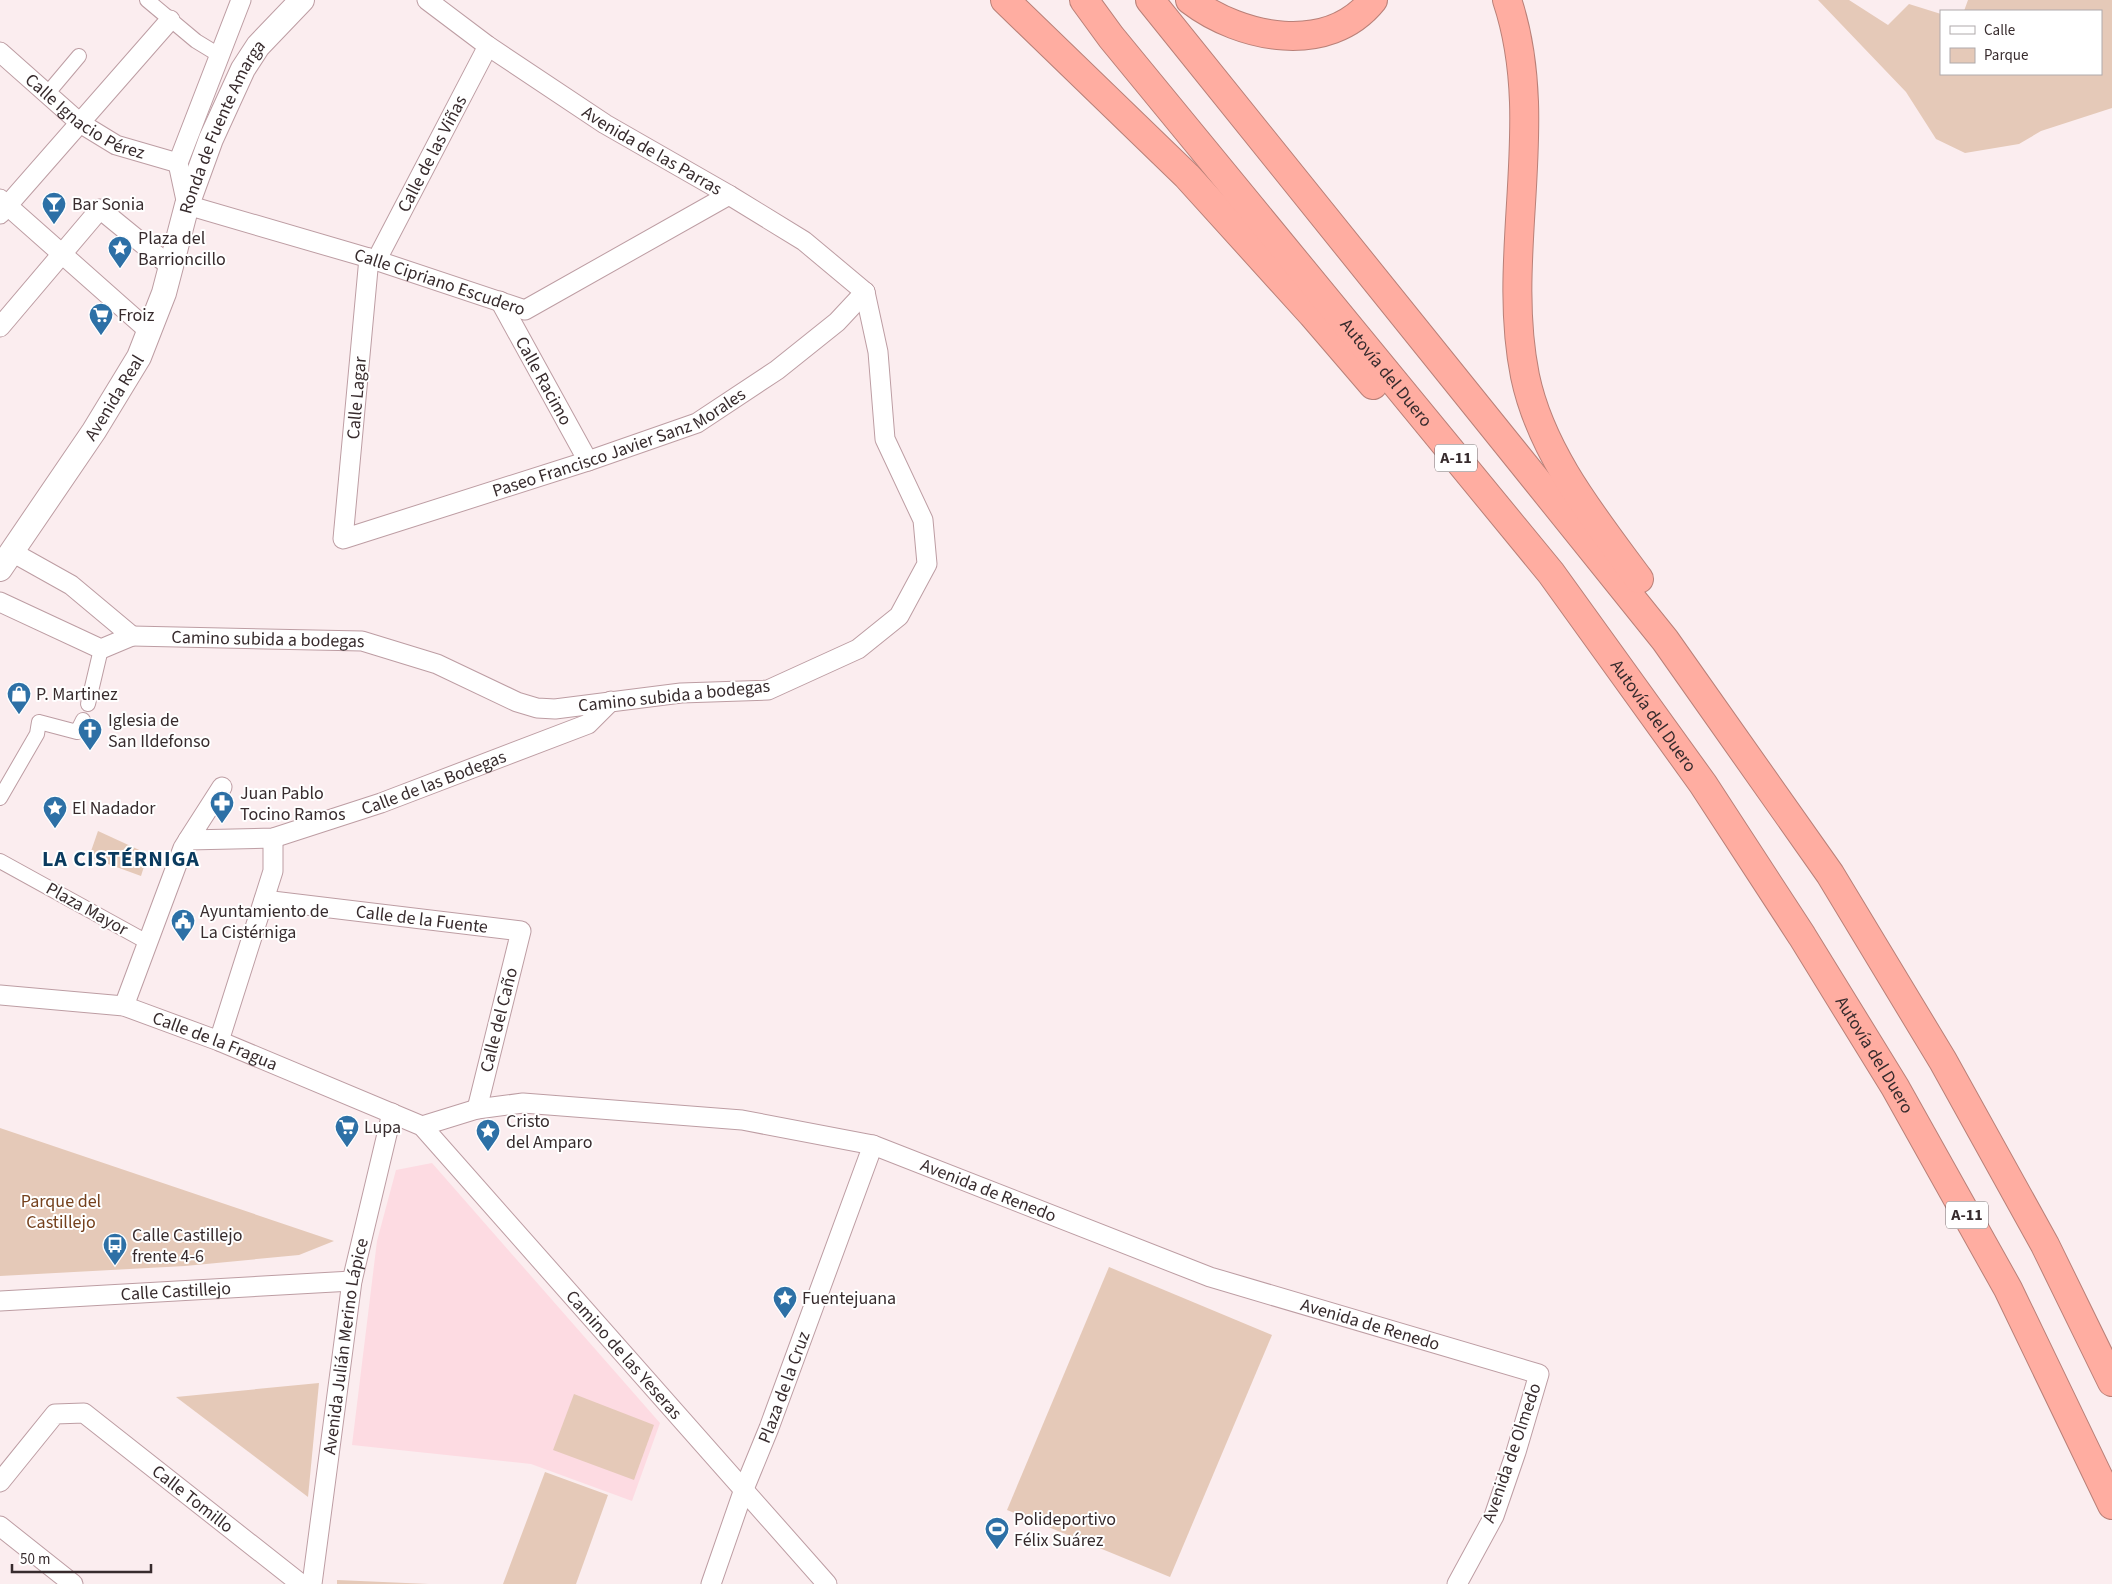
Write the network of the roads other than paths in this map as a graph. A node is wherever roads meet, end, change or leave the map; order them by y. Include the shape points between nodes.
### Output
1 (147, 0) edge
2 (240, 0) edge
3 (302, 0) edge
4 (1005, 0) edge
5 (1084, 0) edge
6 (1150, 0) edge
7 (1190, 0) edge
8 (1373, 0) edge
9 (1507, 0) edge
10 (434, 3) edge
11 (170, 20) junction
12 (488, 46) junction
13 (0, 52) edge
14 (219, 55) junction
15 (79, 56) dead end
16 (47, 94) junction
17 (80, 123) junction
18 (178, 163) junction
19 (729, 195) junction
20 (187, 205) junction
21 (2, 206) edge
22 (61, 254) junction
23 (373, 259) junction
24 (171, 267) junction
25 (866, 292) junction
26 (500, 301) junction
27 (0, 328) edge
28 (149, 331) junction
29 (588, 461) junction
30 (343, 539) joint
31 (6, 560) edge
32 (0, 602) edge
33 (132, 636) junction
34 (101, 648) junction
35 (611, 701) junction
36 (88, 704) dead end
37 (83, 720) dead end
38 (222, 787) dead end
39 (0, 798) edge
40 (273, 838) junction
41 (188, 840) junction
42 (0, 861) edge
43 (1830, 874) junction
44 (264, 900) junction
45 (521, 931) joint
46 (1802, 936) junction
47 (148, 942) junction
48 (0, 995) edge
49 (124, 1006) junction
50 (219, 1041) junction
51 (477, 1109) junction
52 (392, 1113) junction
53 (422, 1126) junction
54 (873, 1145) junction
55 (352, 1281) junction
56 (0, 1301) edge
57 (1539, 1374) joint
58 (2112, 1382) edge
59 (0, 1482) edge
60 (744, 1489) junction
61 (2112, 1505) edge
62 (0, 1526) edge
63 (823, 1582) edge
64 (73, 1584) edge
65 (301, 1584) edge
66 (312, 1584) edge
67 (711, 1584) edge
68 (1457, 1584) edge

1 - 11 street
2 - 14 street, Ronda de Fuente Amarga
3 - 20 street, Ronda de Fuente Amarga via 258,46 243,69 210,139
4 - 46 highway via 1187,176 1312,314 1535,578 1668,762
5 - 46 highway, Autovía del Duero / A-11 via 1551,573 1703,784
6 - 43 highway, A-11 via 1665,640
7 - 8 highway via 1241,28 1283,36 1319,35 1366,10
9 - 43 highway via 1521,61 1524,120 1517,323 1525,377 1540,423 1569,482 1770,758
10 - 12 street, Avenida de las Parras
11 - 14 street
11 - 17 street
12 - 19 street, Avenida de las Parras via 605,124
12 - 23 street, Calle de las Viñas
13 - 16 street, Calle Ignacio Pérez
14 - 18 street, Ronda de Fuente Amarga
15 - 16 street
16 - 17 street, Calle Ignacio Pérez
17 - 18 street, Calle Ignacio Pérez via 116,145
17 - 21 street
18 - 20 street, Ronda de Fuente Amarga
19 - 25 street, Avenida de las Parras via 804,241
19 - 26 street, Calle Cipriano Escudero via 525,310
20 - 23 street, Calle Cipriano Escudero
20 - 24 street, Avenida Real
21 - 22 street
22 - 24 street via 100,210
22 - 27 street
22 - 28 street
23 - 26 street, Calle Cipriano Escudero
23 - 30 street, Calle Lagar
24 - 28 street, Avenida Real
25 - 29 street, Paseo Francisco Javier Sanz Morales via 837,322 778,370 697,423
25 - 35 street, Camino subida a bodegas via 878,352 885,439 923,520 926,564 899,616 858,649 768,690 681,693
26 - 29 street, Calle Racimo
28 - 31 street, Avenida Real via 139,356 94,431
29 - 30 street, Paseo Francisco Javier Sanz Morales
31 - 33 street via 71,585
32 - 34 street
33 - 34 street
33 - 35 street, Camino subida a bodegas via 362,641 437,664 517,702 537,708
34 - 36 street
35 - 40 street, Calle de las Bodegas via 588,724 381,804
37 - 39 street via 77,732 39,722 37,734
38 - 41 street
40 - 41 street, Calle de las Bodegas
40 - 44 street via 273,871
41 - 47 street
42 - 47 street, Plaza Mayor
43 - 58 highway, A-11 via 1943,1061 2045,1245
44 - 45 street, Calle de la Fuente
44 - 50 street
45 - 51 street, Calle del Caño
46 - 61 highway, Autovía del Duero / A-11 via 1895,1087 2008,1289
47 - 49 street
48 - 49 street, Calle de la Fragua
49 - 50 street, Calle de la Fragua
50 - 52 street, Calle de la Fragua
51 - 53 street, Avenida de Renedo
51 - 54 street, Avenida de Renedo via 523,1103 742,1120
52 - 53 street, Calle de la Fragua
52 - 55 street, Avenida Julián Merino Lápice
53 - 60 street, Camino de las Yeseras
54 - 57 street, Avenida de Renedo via 1210,1277
54 - 60 street, Plaza de la Cruz via 770,1428
55 - 56 street, Calle Castillejo
55 - 66 street, Avenida Julián Merino Lápice
57 - 68 street, Avenida de Olmedo via 1494,1516
59 - 65 street, Calle Tomillo via 55,1414 84,1413
60 - 63 street, Camino de las Yeseras
60 - 67 street, Plaza de la Cruz
62 - 64 street

